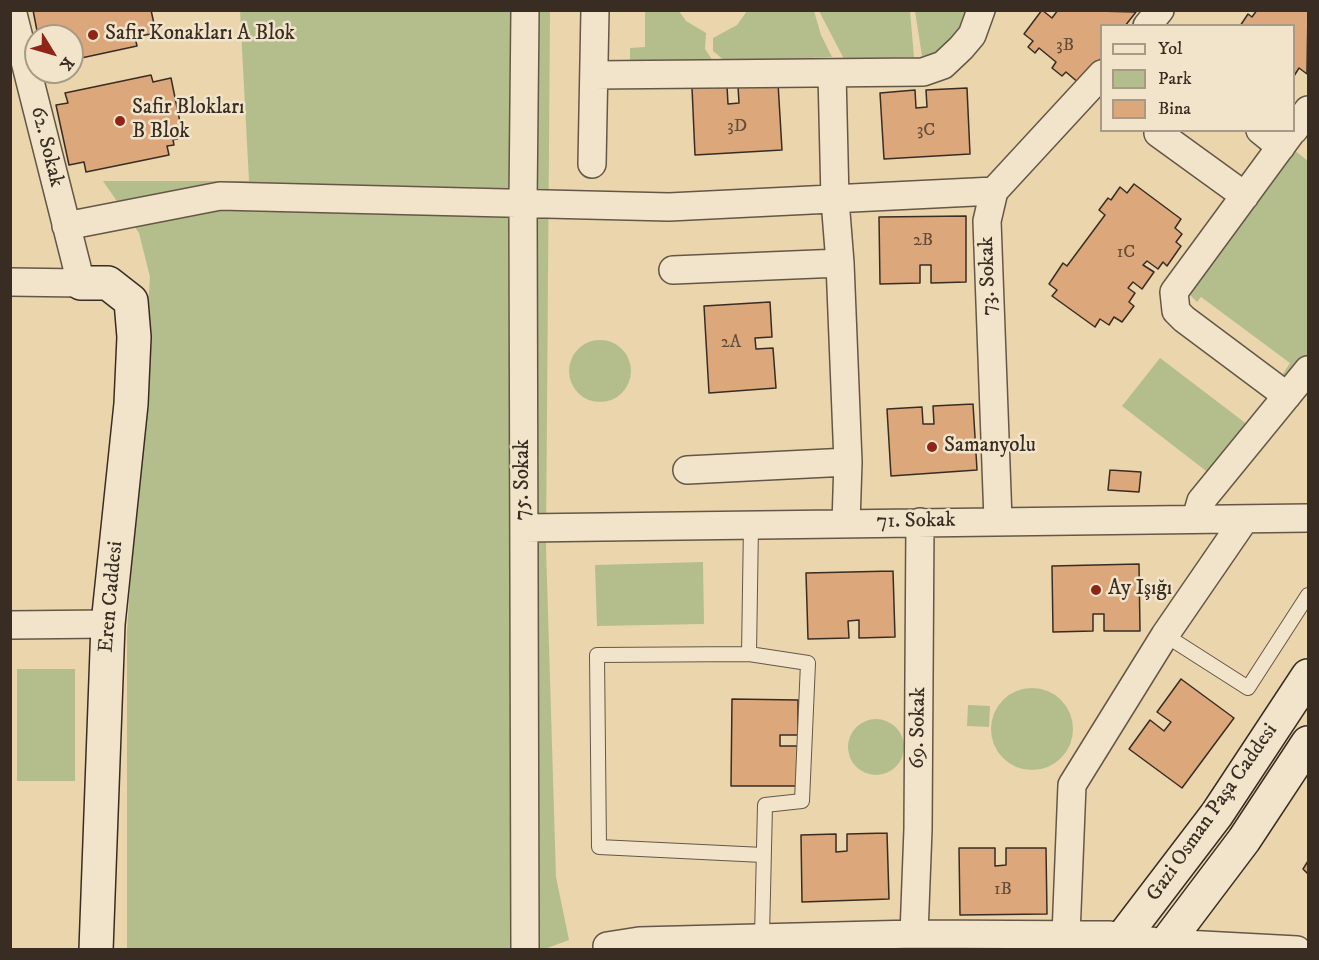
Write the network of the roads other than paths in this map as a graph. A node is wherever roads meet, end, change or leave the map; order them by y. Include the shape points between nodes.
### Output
1 (12, 10) edge
2 (525, 10) edge
3 (595, 10) edge
4 (981, 10) edge
5 (1160, 10) edge
6 (1148, 24) edge
7 (832, 73) junction
8 (594, 75) junction
9 (1100, 75) edge
10 (1308, 110) edge
11 (1295, 122) edge
12 (1158, 133) dead end
13 (1282, 135) edge
14 (592, 164) dead end
15 (994, 191) junction
16 (1245, 196) junction
17 (835, 200) junction
18 (523, 202) junction
19 (66, 226) junction
20 (840, 263) junction
21 (673, 270) dead end
22 (10, 282) edge
23 (81, 283) junction
24 (1308, 370) edge
25 (1287, 396) junction
26 (848, 462) junction
27 (687, 470) dead end
28 (1196, 518) junction
29 (1308, 518) edge
30 (998, 520) junction
31 (1244, 520) junction
32 (920, 522) junction
33 (846, 523) junction
34 (751, 525) junction
35 (524, 528) junction
36 (1308, 596) edge
37 (10, 624) edge
38 (108, 624) junction
39 (1165, 635) junction
40 (749, 654) junction
41 (1308, 676) edge
42 (1308, 743) edge
43 (763, 855) junction
44 (914, 934) junction
45 (1066, 935) junction
46 (762, 936) junction
47 (1121, 943) edge
48 (1163, 946) edge
49 (601, 948) edge
50 (96, 950) edge
51 (525, 950) edge
52 (1297, 950) edge

1 - 19 street, 62. Sokak
2 - 18 street, 75. Sokak
3 - 8 street
4 - 7 street via 972,35 943,65 911,73
5 - 6 street
7 - 8 street
7 - 17 street
8 - 14 street
9 - 15 street, 73. Sokak
10 - 11 street
12 - 16 street
13 - 16 street
15 - 17 street
15 - 30 street, 73. Sokak via 987,221
16 - 25 street via 1177,286 1174,301 1184,319
17 - 18 street via 669,207
17 - 20 street
18 - 19 street via 220,196
18 - 35 street, 75. Sokak
19 - 23 street, 62. Sokak
20 - 21 street
20 - 26 street
22 - 23 street
23 - 38 street, Eren Caddesi via 108,283 121,291 131,301 133,316 135,363
24 - 25 street
25 - 28 street via 1201,501
26 - 27 street
26 - 33 street
28 - 30 street, 71. Sokak
28 - 31 street, 71. Sokak
29 - 31 street, 71. Sokak
30 - 32 street, 71. Sokak
31 - 39 street
32 - 33 street, 71. Sokak
32 - 44 street, 69. Sokak
33 - 34 street, 71. Sokak
34 - 35 street, 71. Sokak
34 - 40 lane
35 - 51 street, 75. Sokak
36 - 39 lane via 1248,688
37 - 38 street
38 - 50 street, Eren Caddesi
39 - 45 street via 1072,785
40 - 43 lane via 808,663 802,801 765,805
40 - 43 lane via 597,655 599,847
41 - 47 street, Gazi Osman Paşa Caddesi via 1217,814
42 - 48 street, Gazi Osman Paşa Caddesi via 1244,840
43 - 46 lane
44 - 45 street
44 - 46 street
45 - 47 street
46 - 49 street via 639,941
47 - 48 street
48 - 52 street

